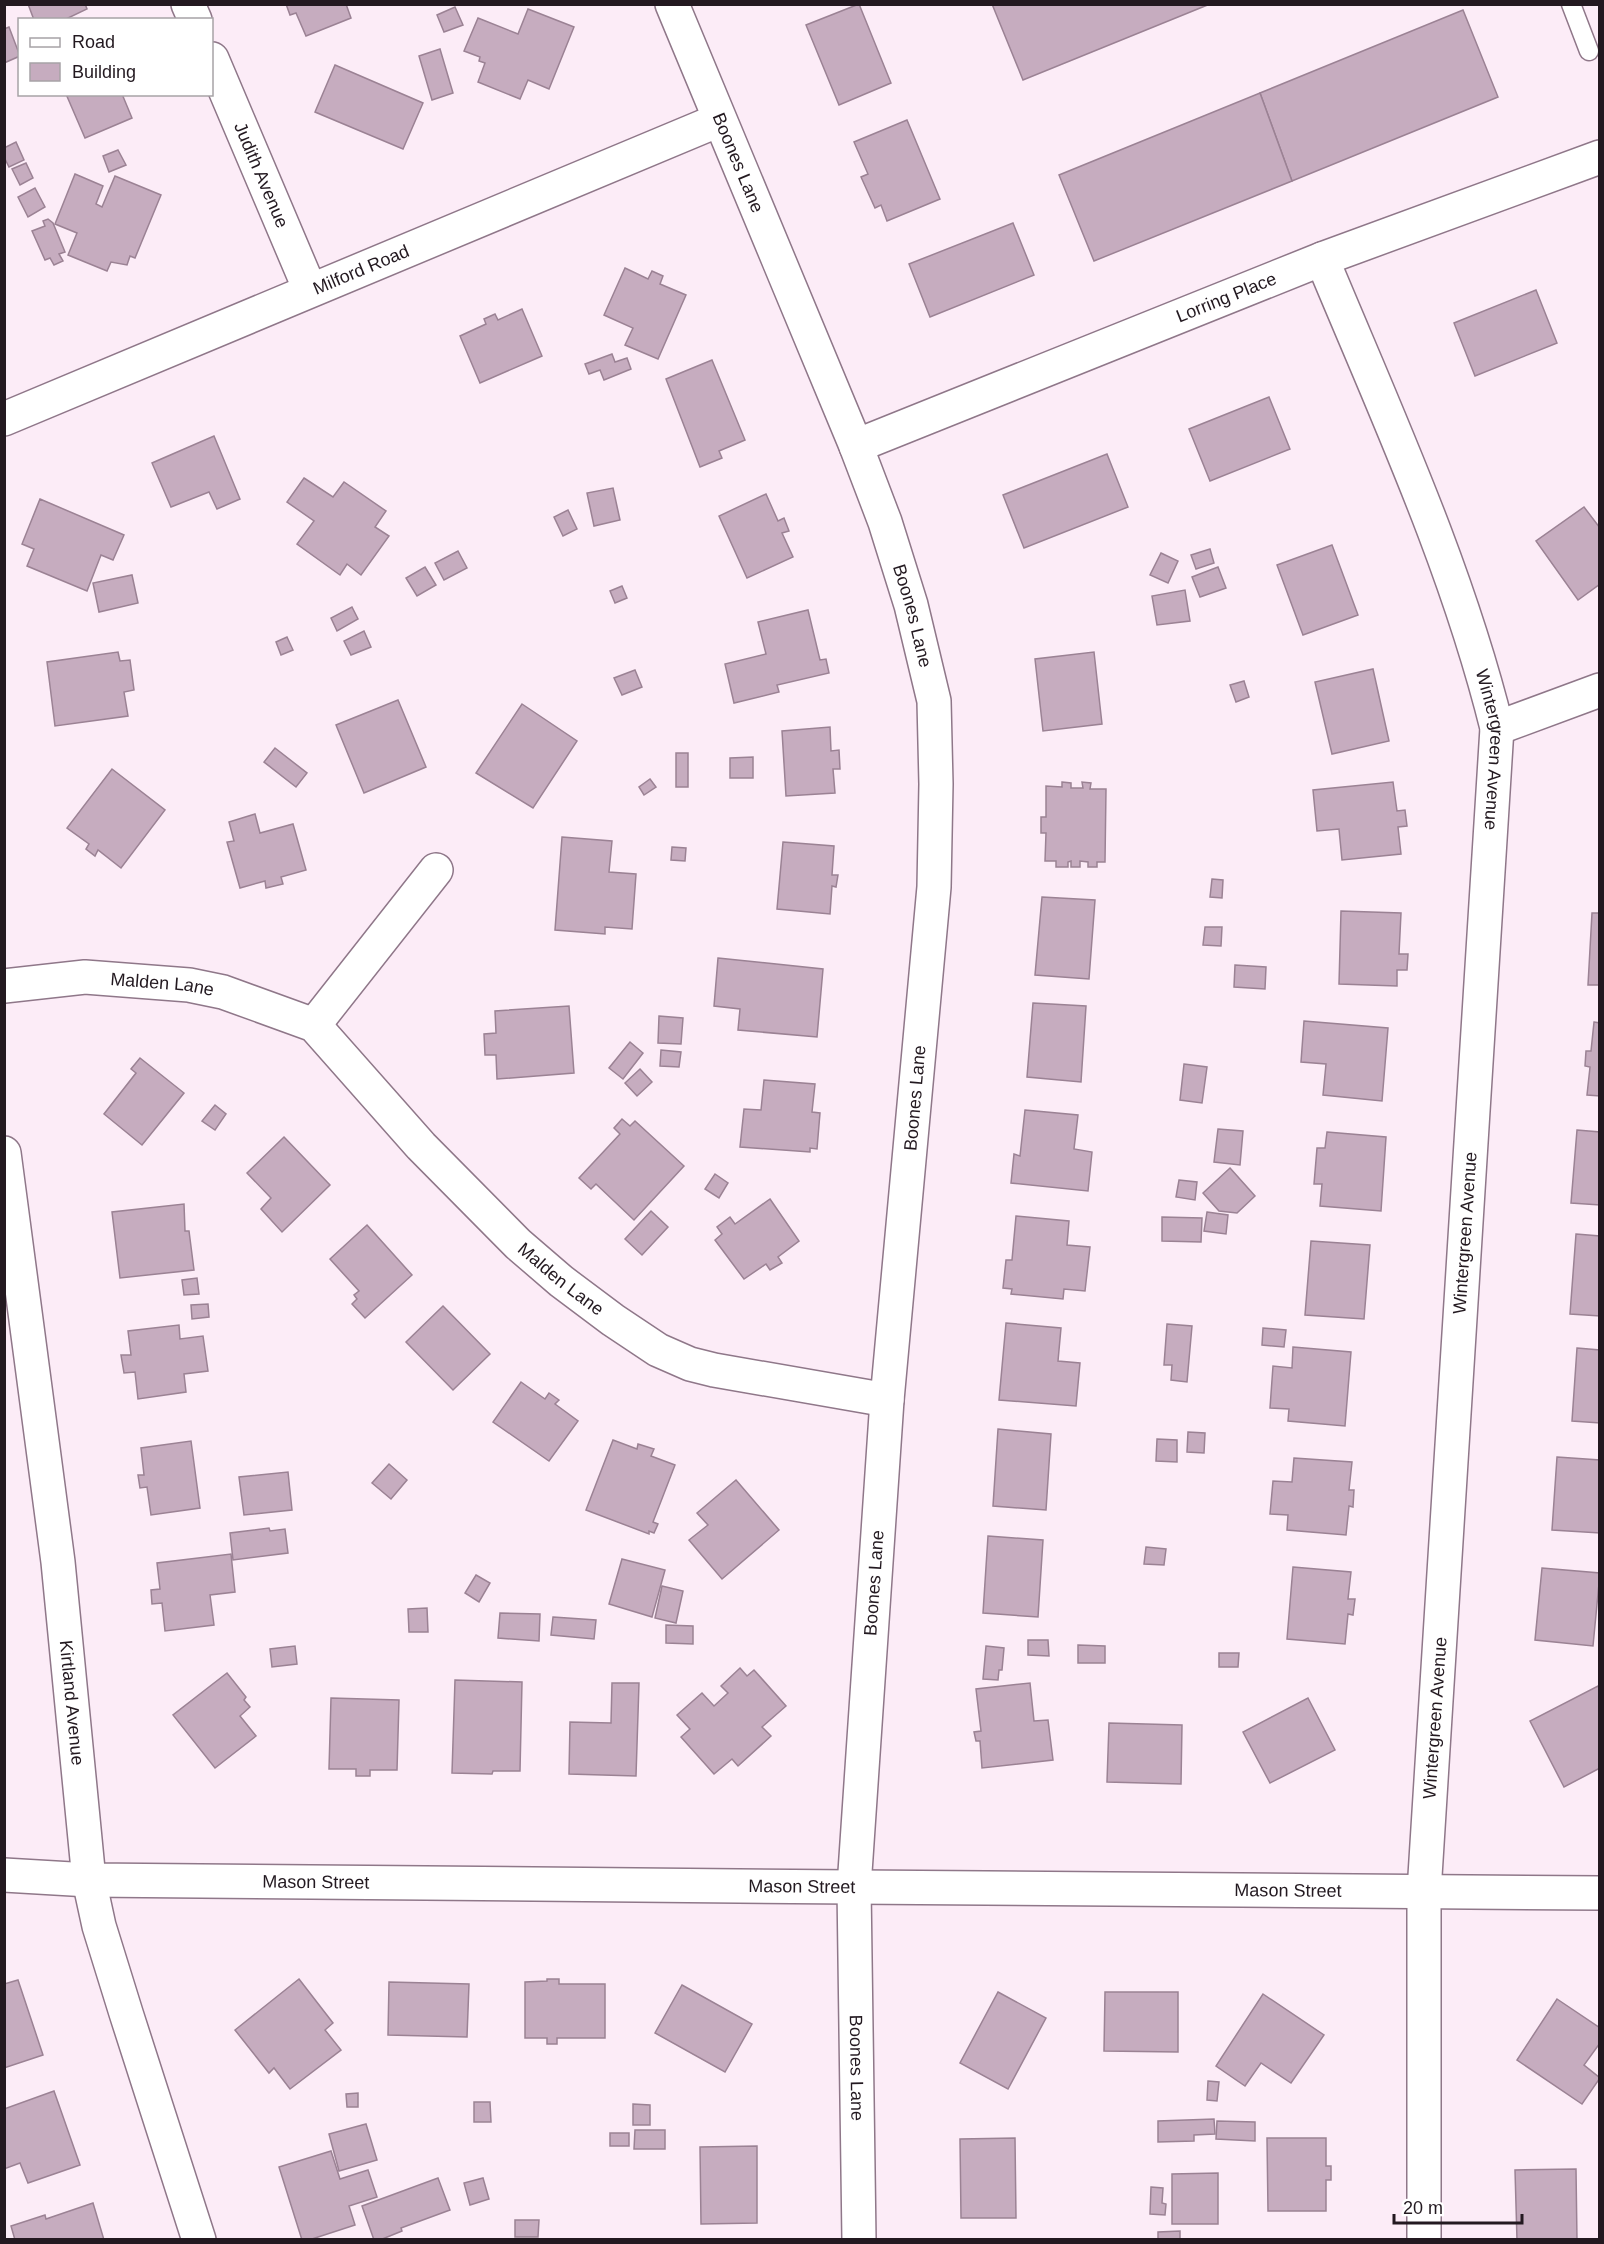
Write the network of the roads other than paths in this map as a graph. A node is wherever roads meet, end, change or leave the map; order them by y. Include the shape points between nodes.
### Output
1 (188, 4) edge
2 (1571, 4) edge
3 (679, 7) edge
4 (194, 18) edge
5 (1588, 51) dead end
6 (213, 61) edge
7 (718, 120) junction
8 (1599, 157) edge
9 (1322, 259) junction
10 (310, 290) junction
11 (4, 419) edge
12 (856, 446) junction
13 (1599, 690) edge
14 (1497, 728) junction
15 (436, 870) dead end
16 (4, 986) edge
17 (314, 1025) junction
18 (4, 1153) edge
19 (887, 1400) junction
20 (4, 1875) edge
21 (89, 1880) junction
22 (854, 1887) junction
23 (1424, 1892) junction
24 (1599, 1893) edge
25 (199, 2240) edge
26 (859, 2240) edge
27 (1424, 2240) edge

1 - 4 street
2 - 5 lane
3 - 7 street, Boones Lane
6 - 10 street, Judith Avenue
7 - 10 street, Milford Road
7 - 12 street, Boones Lane
8 - 9 street, Lorring Place
9 - 12 street, Lorring Place
9 - 14 street, Wintergreen Avenue via 1432,525 1479,659
10 - 11 street, Milford Road
12 - 19 street, Boones Lane via 911,605 934,701 934,887
13 - 14 street
14 - 23 street, Wintergreen Avenue
15 - 17 street
16 - 17 street, Malden Lane via 85,977 189,985 223,992
17 - 19 street, Malden Lane via 421,1146 518,1244 613,1320 658,1350 714,1370
18 - 21 street, Kirtland Avenue via 58,1562
19 - 22 street, Boones Lane
20 - 21 street, Mason Street
21 - 22 street, Mason Street
21 - 25 street, Kirtland Avenue via 99,1926
22 - 23 street, Mason Street
22 - 26 street, Boones Lane
23 - 24 street, Mason Street
23 - 27 street, Wintergreen Avenue

